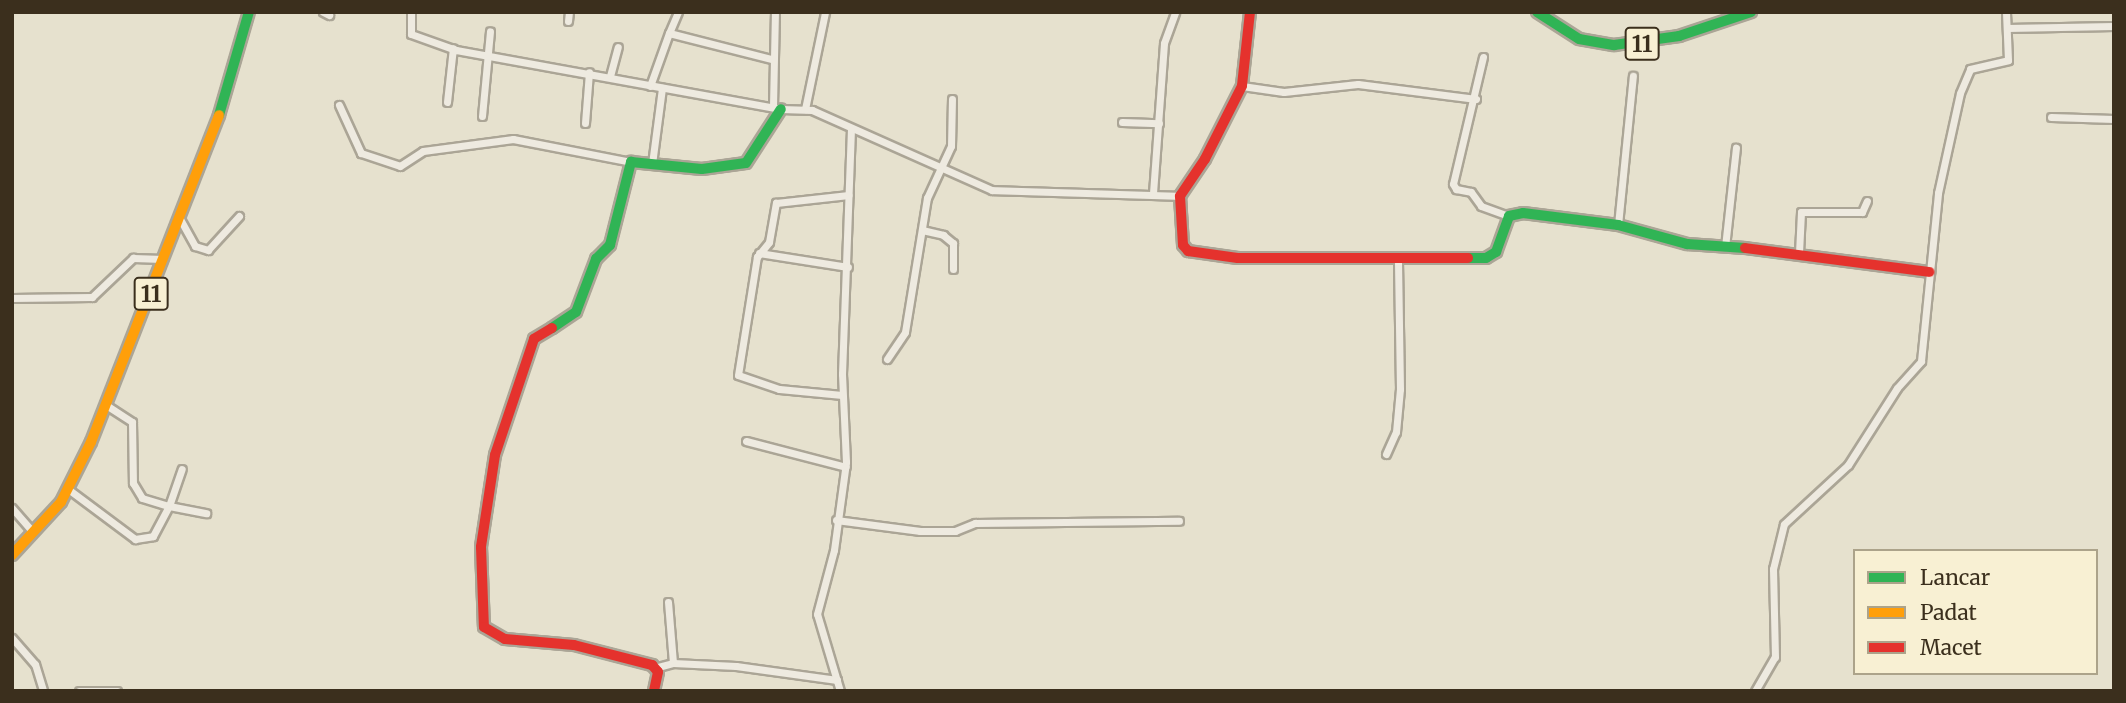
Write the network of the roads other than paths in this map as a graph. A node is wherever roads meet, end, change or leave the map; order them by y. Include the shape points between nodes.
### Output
1 (249, 12) edge
2 (411, 12) edge
3 (678, 12) edge
4 (775, 12) edge
5 (825, 12) edge
6 (1175, 12) edge
7 (1250, 12) edge
8 (1537, 12) edge
9 (1751, 12) edge
10 (2006, 12) edge
11 (1732, 16) edge
12 (2114, 26) edge
13 (2007, 28) junction
14 (490, 31) dead end
15 (669, 33) junction
16 (618, 47) dead end
17 (453, 48) junction
18 (487, 55) junction
19 (1483, 57) dead end
20 (771, 59) junction
21 (589, 72) junction
22 (610, 76) junction
23 (1633, 76) dead end
24 (650, 86) junction
25 (1242, 86) junction
26 (662, 88) junction
27 (952, 99) dead end
28 (1476, 99) junction
29 (447, 102) dead end
30 (339, 105) dead end
31 (777, 108) junction
32 (805, 109) junction
33 (482, 116) dead end
34 (2050, 117) dead end
35 (2114, 119) edge
36 (1122, 122) dead end
37 (584, 123) dead end
38 (1159, 123) junction
39 (851, 129) junction
40 (1736, 148) dead end
41 (631, 162) junction
42 (652, 164) junction
43 (942, 168) junction
44 (1153, 192) junction
45 (849, 195) junction
46 (1180, 196) junction
47 (1867, 201) dead end
48 (239, 216) dead end
49 (1509, 216) junction
50 (180, 219) junction
51 (1618, 225) junction
52 (922, 230) junction
53 (1725, 247) junction
54 (759, 253) junction
55 (1799, 253) junction
56 (1398, 256) junction
57 (164, 259) junction
58 (848, 267) junction
59 (953, 269) dead end
60 (1929, 272) junction
61 (12, 298) edge
62 (887, 359) dead end
63 (842, 395) junction
64 (106, 405) junction
65 (746, 441) dead end
66 (1386, 454) dead end
67 (846, 467) junction
68 (182, 470) dead end
69 (68, 489) junction
70 (169, 506) junction
71 (12, 508) edge
72 (206, 513) dead end
73 (836, 520) junction
74 (1179, 521) dead end
75 (33, 532) junction
76 (12, 555) edge
77 (668, 602) dead end
78 (12, 638) edge
79 (673, 663) junction
80 (658, 667) junction
81 (837, 680) junction
82 (104, 690) edge
83 (43, 691) edge
84 (79, 691) edge
85 (117, 691) edge
86 (654, 691) edge
87 (840, 691) edge
88 (1755, 691) edge

1 - 50 main road, 11 via 214,131
2 - 17 street via 411,34
3 - 15 street
4 - 20 street
5 - 32 street
6 - 38 street via 1164,43
7 - 25 main road
8 - 11 main road, 11 via 1579,39 1614,45 1659,41
9 - 11 main road, 11
10 - 13 street
12 - 13 street
13 - 60 street via 2006,62 1979,65 1964,77 1938,192
14 - 18 street
15 - 20 street
15 - 24 street
16 - 22 street
17 - 18 street
17 - 29 street
18 - 21 street
18 - 33 street
19 - 28 street
20 - 31 street
21 - 22 street
21 - 37 street
22 - 24 street
23 - 51 street
24 - 26 street
25 - 28 street via 1284,92 1331,90 1352,84
25 - 46 main road via 1205,159
26 - 31 street
26 - 42 street
27 - 43 street via 953,134
28 - 49 street via 1454,187 1471,192 1481,206
30 - 41 street via 358,151 398,165 435,148 513,139
31 - 32 street
31 - 42 main road via 746,163 702,169
32 - 39 street
34 - 35 street
36 - 38 street
38 - 44 street
39 - 43 street
39 - 45 street
40 - 53 street
41 - 42 main road
41 - 80 main road via 610,245 593,265 583,301 567,319 541,330 527,354 495,455 481,547 481,603 484,627 498,637 574,645
43 - 44 street via 992,190
43 - 52 street via 927,198
44 - 46 street
45 - 54 street via 777,201 769,242
45 - 58 street
46 - 56 main road via 1183,246 1188,251 1250,258
47 - 55 street via 1862,212 1801,212
48 - 50 street via 208,250 195,246
49 - 51 main road via 1523,213
49 - 56 main road via 1493,255
50 - 57 main road, 11
51 - 53 main road via 1687,244
52 - 59 street via 943,235 953,243
52 - 62 street via 905,332
53 - 55 main road
54 - 58 street
54 - 63 street via 738,376 779,389
55 - 60 main road via 1818,260
56 - 66 street via 1400,389 1396,432
57 - 61 street via 133,258 92,297
57 - 64 main road, 11
58 - 63 street
60 - 88 street via 1921,361 1897,388 1848,465 1780,530 1773,569 1775,657
63 - 67 street
64 - 69 main road, 11
64 - 70 street via 132,422 133,483 138,495
65 - 67 street
67 - 73 street
68 - 70 street
69 - 70 street via 139,540 153,536
69 - 75 main road, 11
70 - 72 street
71 - 75 street
73 - 74 street via 920,531 955,530 975,523
73 - 81 street via 834,550 817,614
75 - 76 main road, 11
77 - 79 street
78 - 83 street via 35,664
79 - 80 street
79 - 81 street
80 - 86 main road
81 - 87 street
82 - 84 street
82 - 85 street

